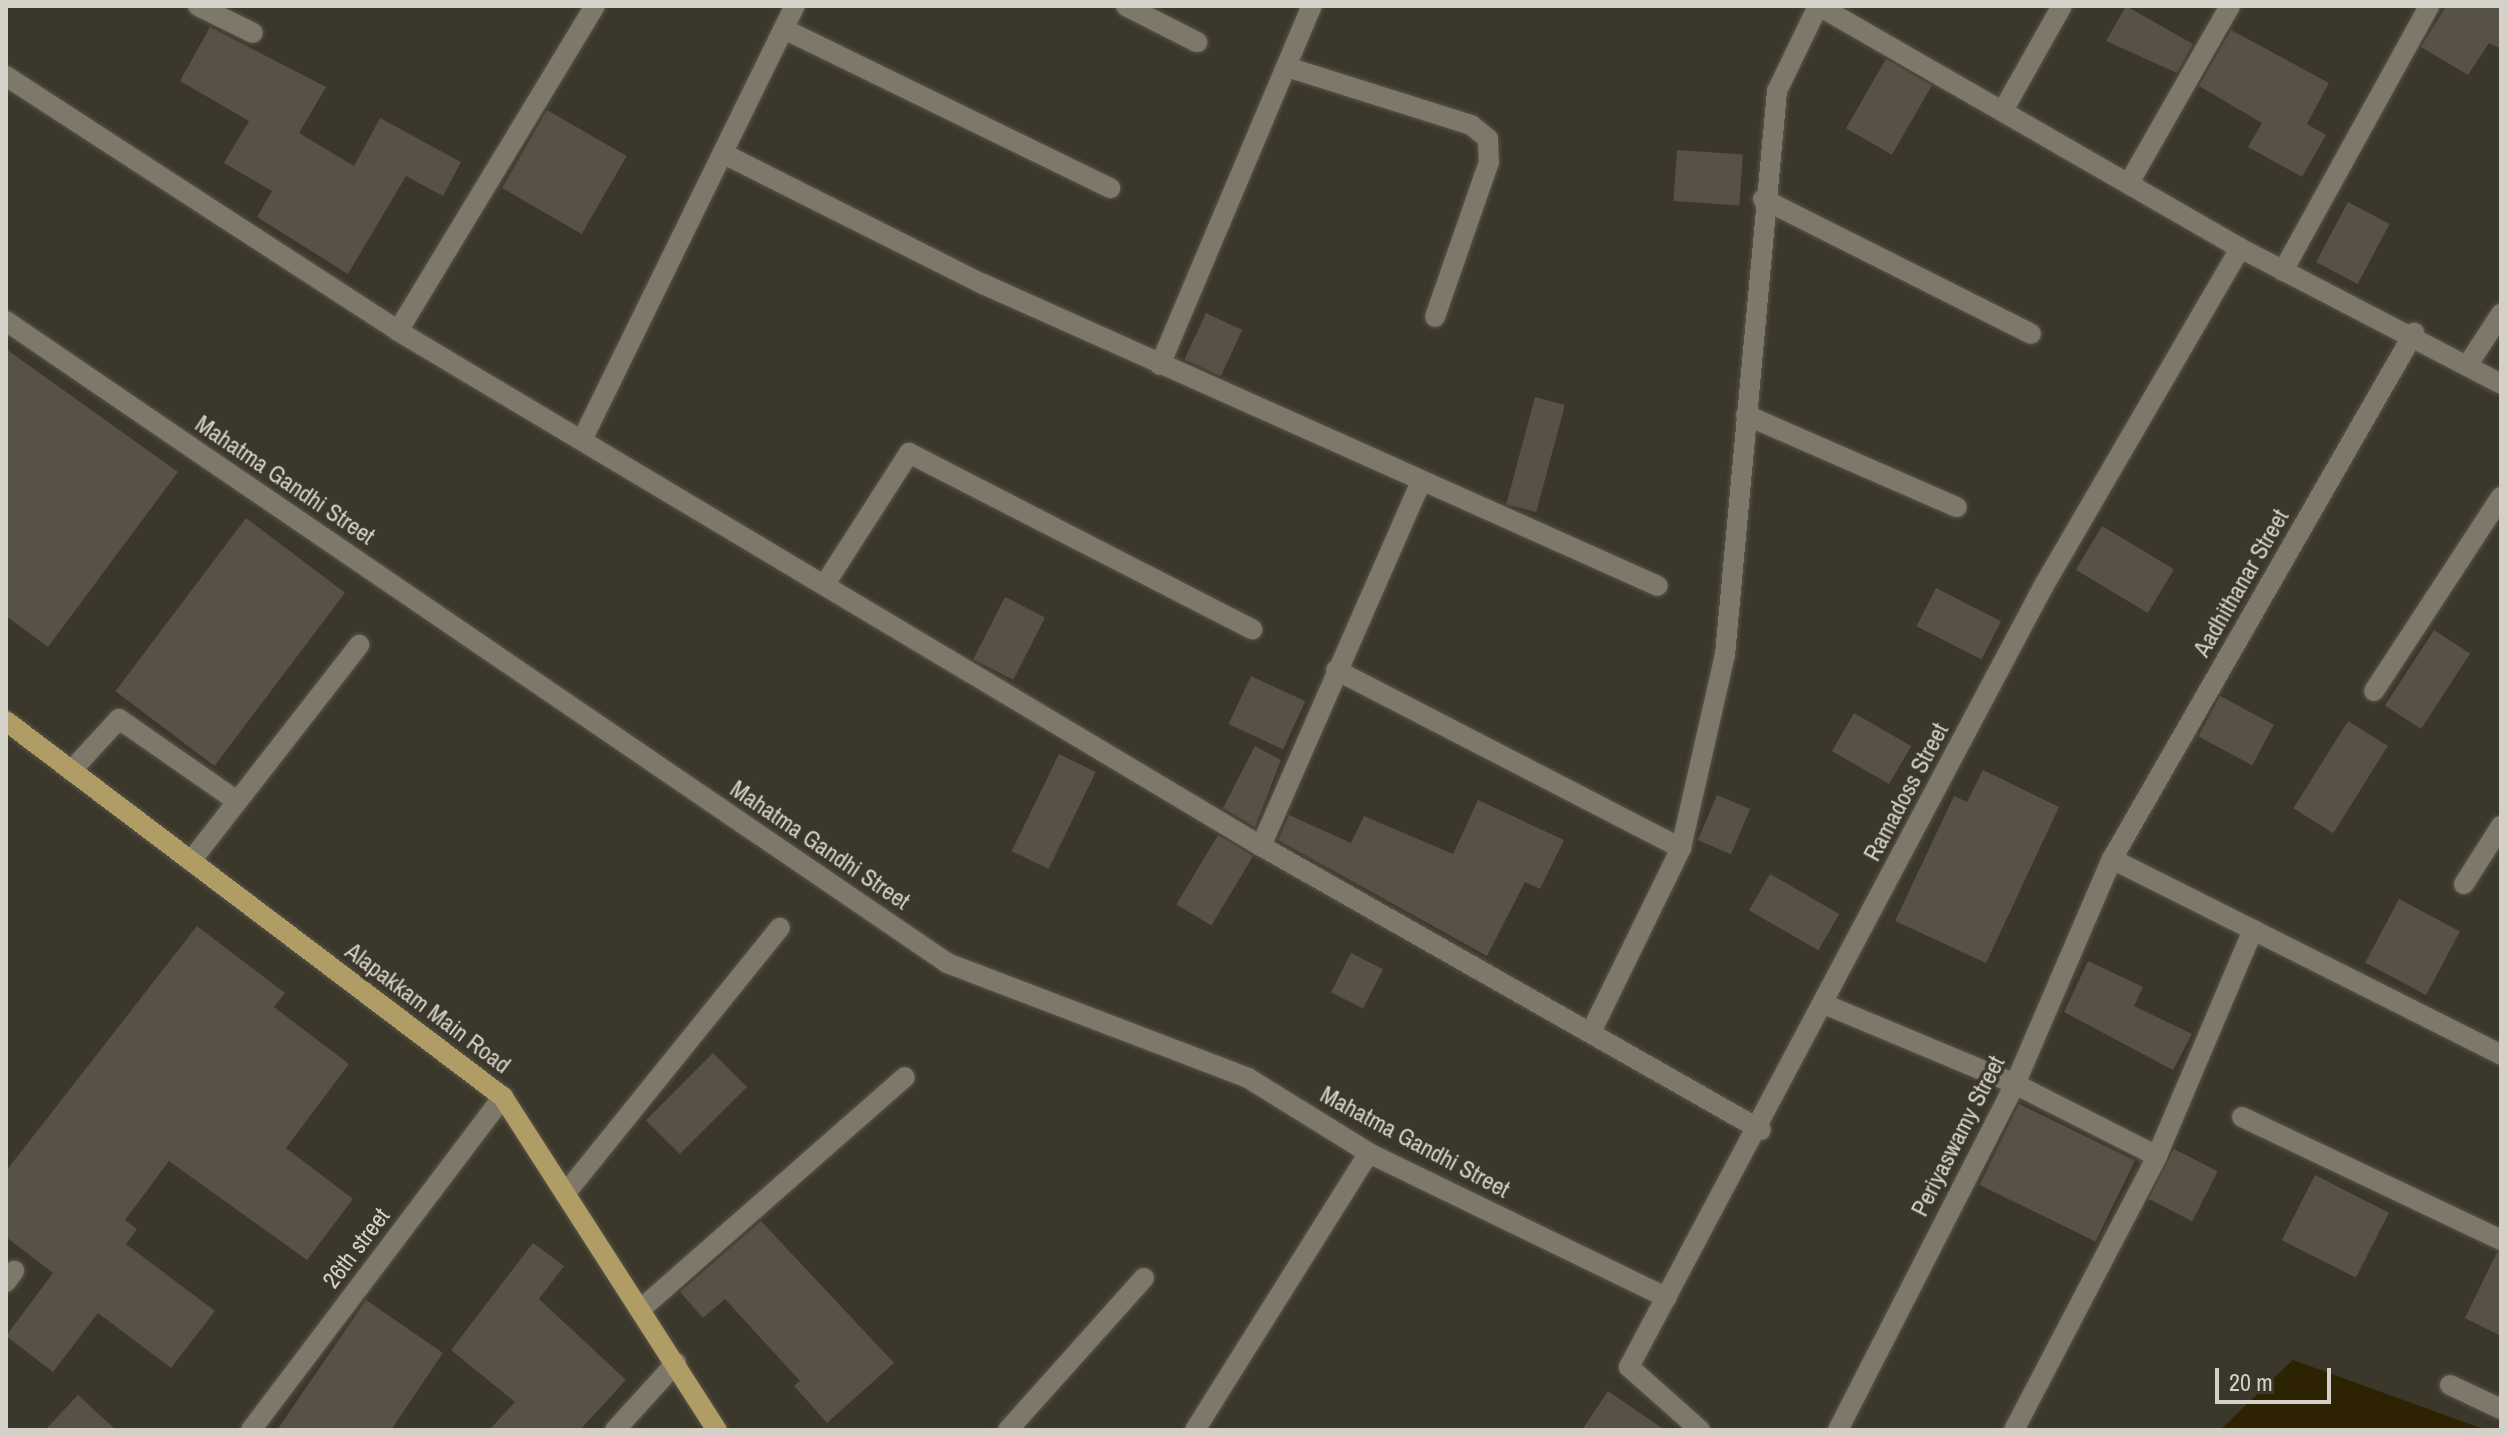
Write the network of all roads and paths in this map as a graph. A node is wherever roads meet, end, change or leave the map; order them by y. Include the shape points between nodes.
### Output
1 (198, 6) edge
2 (595, 6) edge
3 (795, 6) edge
4 (1126, 6) edge
5 (1312, 6) edge
6 (1819, 6) edge
7 (2062, 6) edge
8 (2230, 6) edge
9 (2429, 6) edge
10 (1844, 12) edge
11 (784, 29) junction
12 (253, 33) dead end
13 (1197, 42) dead end
14 (1287, 67) junction
15 (6, 76) edge
16 (2005, 107) junction
17 (726, 155) junction
18 (2129, 183) junction
19 (1110, 188) dead end
20 (1763, 199) junction
21 (2240, 248) junction
22 (2283, 271) junction
23 (2501, 314) edge
24 (1435, 317) dead end
25 (6, 321) edge
26 (398, 331) junction
27 (2414, 333) junction
28 (2031, 334) dead end
29 (2469, 363) junction
30 (1160, 365) junction
31 (2501, 384) edge
32 (1746, 415) junction
33 (583, 438) junction
34 (1420, 483) junction
35 (2501, 497) edge
36 (1957, 507) dead end
37 (825, 584) junction
38 (1658, 586) dead end
39 (1252, 629) dead end
40 (359, 645) dead end
41 (1336, 670) junction
42 (2374, 691) dead end
43 (6, 721) edge
44 (71, 771) junction
45 (237, 801) junction
46 (2501, 826) edge
47 (1261, 846) junction
48 (1681, 848) junction
49 (2112, 859) junction
50 (191, 861) junction
51 (2464, 884) dead end
52 (780, 928) dead end
53 (2253, 930) junction
54 (1824, 1004) junction
55 (1592, 1030) junction
56 (2501, 1055) edge
57 (905, 1077) dead end
58 (2015, 1084) junction
59 (503, 1097) junction
60 (2242, 1117) dead end
61 (1761, 1130) junction
62 (1369, 1153) junction
63 (2157, 1156) junction
64 (565, 1194) junction
65 (2500, 1238) edge
66 (1144, 1278) dead end
67 (1667, 1298) junction
68 (641, 1309) junction
69 (676, 1363) junction
70 (2450, 1385) dead end
71 (2501, 1409) edge
72 (251, 1430) edge
73 (615, 1430) edge
74 (717, 1430) edge
75 (1008, 1430) edge
76 (1195, 1430) edge
77 (1700, 1430) edge
78 (1838, 1430) edge
79 (2014, 1430) edge

1 - 12 street
2 - 26 street
3 - 11 street
4 - 13 street
5 - 14 street
6 - 10 street
6 - 20 street via 1777,91
7 - 16 street
8 - 18 street
9 - 22 street
10 - 16 street
11 - 17 street
11 - 19 street
14 - 24 street via 1471,125 1488,139 1489,162
14 - 30 street
15 - 26 street
16 - 18 street
17 - 30 street
17 - 33 street
18 - 21 street
20 - 28 street
20 - 32 street
21 - 22 street
21 - 54 street, Ramadoss Street via 2043,587
22 - 27 street
23 - 29 street
25 - 62 street, Mahatma Gandhi Street via 947,963 1248,1078
26 - 33 street
27 - 29 street
27 - 49 street, Aadhithanar Street
29 - 31 street
30 - 34 street
32 - 36 street
32 - 48 street via 1725,655
33 - 37 street
34 - 38 street
34 - 41 street
35 - 42 street
37 - 39 street via 909,453
37 - 47 street
40 - 45 street
41 - 47 street
41 - 48 street
43 - 44 main road, Alapakkam Main Road
44 - 45 street via 119,719
44 - 50 main road, Alapakkam Main Road
45 - 50 street
46 - 51 street
47 - 55 street
48 - 55 street
49 - 53 street
49 - 58 street, Periyaswamy Street
50 - 59 main road, Alapakkam Main Road
52 - 64 street
53 - 56 street
53 - 63 street
54 - 58 street
54 - 61 street, Ramadoss Street
55 - 61 street
57 - 68 street
58 - 63 street
58 - 78 street, Periyaswamy Street
59 - 64 main road, Alapakkam Main Road
59 - 72 street, 26th street
60 - 65 street
61 - 67 street, Ramadoss Street
62 - 67 street, Mahatma Gandhi Street
62 - 76 street
63 - 79 street
64 - 68 main road, Alapakkam Main Road
66 - 75 street
67 - 77 street, Ramadoss Street via 1629,1367
68 - 69 main road, Alapakkam Main Road
69 - 73 street
69 - 74 main road, Alapakkam Main Road
70 - 71 street

